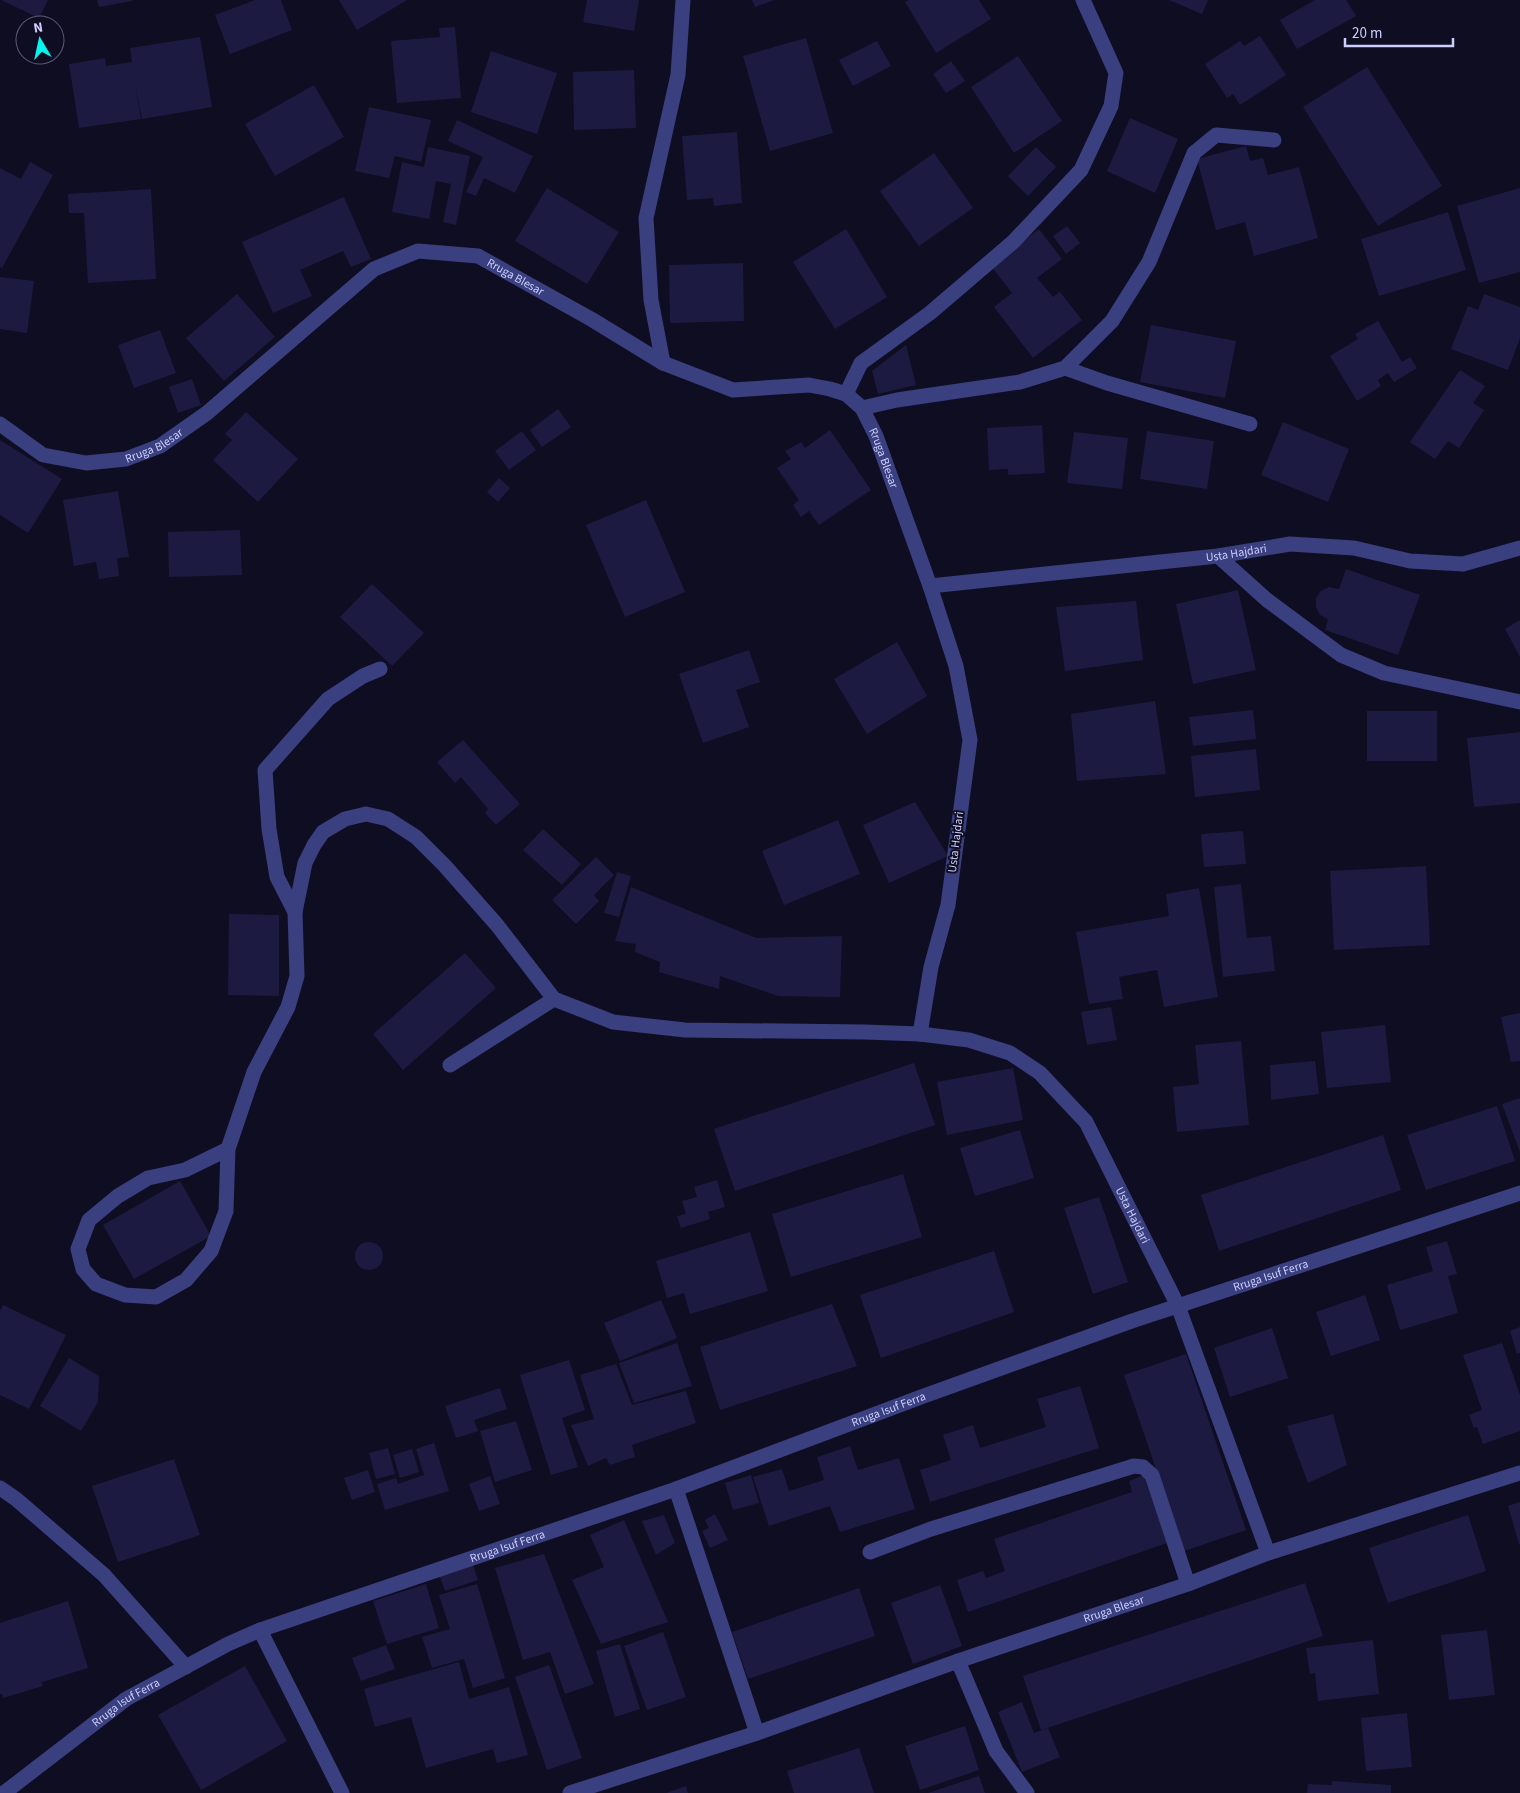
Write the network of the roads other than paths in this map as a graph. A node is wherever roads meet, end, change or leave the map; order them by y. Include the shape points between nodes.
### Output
1 (683, 0) edge
2 (1083, 0) edge
3 (1274, 140) dead end
4 (663, 363) junction
5 (1065, 368) junction
6 (846, 394) junction
7 (862, 408) junction
8 (0, 424) edge
9 (1250, 424) dead end
10 (1520, 548) edge
11 (1218, 556) junction
12 (930, 586) junction
13 (380, 668) dead end
14 (1520, 702) edge
15 (295, 912) junction
16 (554, 998) junction
17 (920, 1034) junction
18 (450, 1065) dead end
19 (228, 1149) junction
20 (1520, 1193) edge
21 (1178, 1306) junction
22 (1520, 1473) edge
23 (0, 1488) edge
24 (676, 1489) junction
25 (870, 1552) dead end
26 (1268, 1553) junction
27 (1188, 1584) junction
28 (260, 1630) junction
29 (958, 1661) junction
30 (186, 1667) junction
31 (757, 1734) junction
32 (4, 1793) edge
33 (342, 1793) edge
34 (570, 1793) edge
35 (1027, 1793) edge

1 - 4 street via 678,75 646,218 651,300
2 - 6 street via 1116,73 1111,106 1081,170 1013,242 930,313 861,362
3 - 5 street via 1216,135 1194,153 1149,262 1112,321
4 - 6 street, Rruga Blesar via 732,390 809,385
4 - 8 street, Rruga Blesar via 478,256 418,251 374,269 207,413 160,446 126,459 86,463 43,455
5 - 7 street via 1020,382
5 - 9 street
6 - 7 street, Rruga Blesar
7 - 12 street, Rruga Blesar via 876,436
10 - 11 street, Usta Hajdari via 1463,564 1410,561 1354,548 1290,544
11 - 12 street, Usta Hajdari
11 - 14 street via 1268,600 1341,655 1384,674
12 - 17 street, Usta Hajdari via 956,666 970,740 948,905 931,967
13 - 15 street via 328,699 265,770 269,829 277,877
15 - 16 street via 305,863 323,832 345,819 366,814 388,819 416,836 445,866 497,925
15 - 19 street via 297,976 288,1007 254,1072
16 - 17 street via 613,1022 685,1030
16 - 18 street
17 - 21 street, Usta Hajdari via 977,1042 1010,1053 1040,1073 1086,1122
19 - 19 street via 226,1211 210,1251 186,1280 156,1298 125,1295 96,1284 83,1269 78,1249 89,1220 118,1196 148,1178 185,1170
20 - 21 street, Rruga Isuf Ferra
21 - 24 street, Rruga Isuf Ferra via 921,1397
21 - 26 street, Usta Hajdari
22 - 26 street, Rruga Blesar
23 - 30 street via 104,1575
24 - 28 street, Rruga Isuf Ferra
24 - 31 street
25 - 27 street via 931,1529 1134,1466 1142,1467 1152,1475
26 - 27 street, Rruga Blesar
27 - 29 street, Rruga Blesar
28 - 30 street, Rruga Isuf Ferra
28 - 33 street
29 - 31 street
29 - 35 street via 996,1751
30 - 32 street, Rruga Isuf Ferra via 126,1699
31 - 34 street

